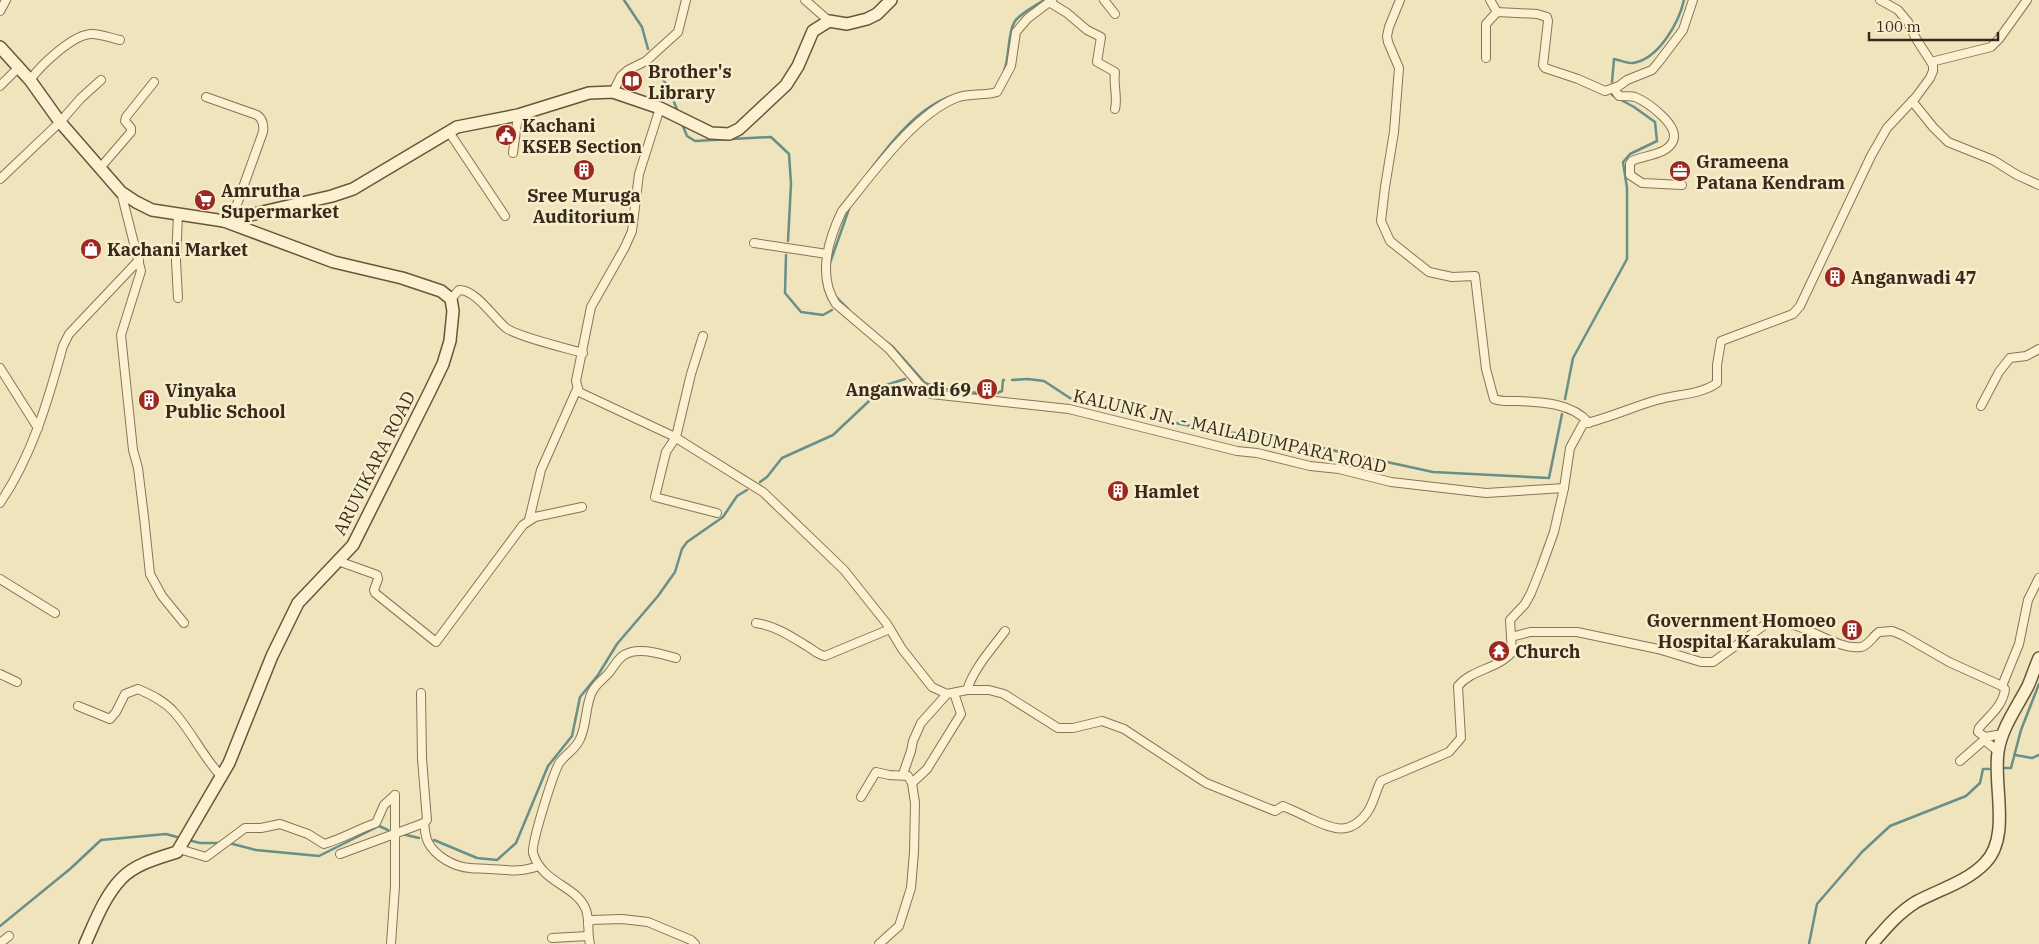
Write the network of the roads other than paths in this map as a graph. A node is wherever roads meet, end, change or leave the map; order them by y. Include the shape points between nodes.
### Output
1 (6, 0) edge
2 (686, 0) edge
3 (805, 0) edge
4 (892, 0) edge
5 (1104, 0) edge
6 (1400, 0) edge
7 (1490, 0) edge
8 (1693, 0) edge
9 (1880, 0) edge
10 (2027, 0) edge
11 (1050, 1) edge
12 (0, 11) edge
13 (1497, 12) junction
14 (1115, 14) dead end
15 (828, 21) junction
16 (120, 40) dead end
17 (0, 47) edge
18 (1486, 58) dead end
19 (1931, 62) junction
20 (18, 68) junction
21 (30, 80) junction
22 (101, 80) dead end
23 (154, 82) dead end
24 (0, 86) edge
25 (1614, 89) junction
26 (613, 92) junction
27 (206, 97) dead end
28 (1912, 101) junction
29 (660, 108) junction
30 (1115, 108) dead end
31 (518, 115) junction
32 (60, 122) junction
33 (449, 132) junction
34 (513, 154) dead end
35 (100, 168) junction
36 (0, 179) edge
37 (2039, 184) edge
38 (1682, 185) dead end
39 (121, 192) junction
40 (178, 214) junction
41 (505, 216) dead end
42 (228, 219) junction
43 (754, 243) dead end
44 (827, 254) junction
45 (139, 260) junction
46 (178, 298) dead end
47 (451, 299) junction
48 (703, 336) dead end
49 (2039, 348) edge
50 (583, 353) junction
51 (0, 368) edge
52 (577, 389) junction
53 (1981, 406) dead end
54 (1589, 423) junction
55 (38, 428) junction
56 (676, 437) junction
57 (1564, 488) junction
58 (0, 503) edge
59 (582, 507) dead end
60 (717, 513) dead end
61 (529, 520) junction
62 (338, 561) junction
63 (0, 578) edge
64 (2039, 578) edge
65 (55, 613) dead end
66 (184, 623) dead end
67 (756, 623) dead end
68 (890, 629) junction
69 (1005, 632) dead end
70 (1511, 637) junction
71 (676, 658) dead end
72 (2039, 658) edge
73 (0, 674) edge
74 (17, 682) dead end
75 (2002, 686) junction
76 (967, 690) junction
77 (421, 693) dead end
78 (951, 693) junction
79 (78, 706) dead end
80 (2003, 734) junction
81 (1998, 751) junction
82 (1960, 761) dead end
83 (903, 774) junction
84 (221, 776) junction
85 (912, 783) junction
86 (861, 797) dead end
87 (424, 823) junction
88 (395, 833) junction
89 (179, 848) junction
90 (340, 854) dead end
91 (539, 866) junction
92 (588, 924) junction
93 (9, 936) dead end
94 (552, 938) dead end
95 (589, 940) edge
96 (0, 942) edge
97 (85, 944) edge
98 (391, 944) edge
99 (695, 944) edge
100 (879, 944) edge
101 (1872, 944) edge

1 - 12 street
2 - 26 street via 678,32 646,61 621,76
3 - 15 street
4 - 15 main road via 867,19 847,24
5 - 14 street
6 - 54 street via 1387,36 1399,68 1394,132 1381,221 1390,241 1429,272 1475,276 1486,369 1494,399 1563,406 1579,412
7 - 13 street
8 - 25 street via 1683,30 1658,64
9 - 19 street via 1904,17
10 - 19 street via 1991,47
11 - 30 street via 1101,37 1097,62 1115,72
11 - 44 street via 1016,32 1011,66 997,92 956,98 931,113 898,143 842,211
13 - 18 street via 1486,24
13 - 25 street via 1547,17 1545,68 1605,91
15 - 29 main road via 814,31 786,84 734,132 711,132
16 - 21 street via 94,34 79,38 46,60
17 - 20 main road
19 - 28 street via 1931,76
20 - 21 main road
20 - 24 street
21 - 32 main road
22 - 32 street
23 - 35 street via 126,117 131,132
25 - 38 street via 1619,96 1634,97 1654,109 1674,132 1673,142 1664,150 1632,161 1630,175 1642,183
26 - 29 main road
26 - 31 main road via 590,93
27 - 42 street via 257,115 263,122
28 - 37 street via 1948,142 1993,160 2017,176
28 - 54 street via 1886,128 1805,297 1793,314 1721,341 1717,384 1709,389 1658,400
29 - 50 street via 639,174 632,231 591,306
31 - 33 main road via 457,127
31 - 34 street
32 - 35 main road
32 - 36 street
33 - 41 street
33 - 42 main road via 353,189
35 - 39 main road
39 - 40 main road via 152,210
39 - 45 street
40 - 42 main road
40 - 46 street
42 - 47 main road via 334,262 402,278 441,291
43 - 44 street
44 - 57 street, KALUNK JN. - MAILADUMPARA ROAD via 826,282 836,304 889,350 931,394 1069,410 1237,451 1391,482 1486,493
45 - 55 street via 69,334
45 - 66 street via 140,278 121,335 133,450 150,574 162,596
47 - 50 street via 464,289 511,331
47 - 62 main road, ARUVIKARA ROAD via 450,341 442,364 353,545
48 - 56 street
49 - 53 street via 2026,356 2010,358
50 - 52 street
51 - 55 street
52 - 56 street
52 - 61 street via 541,470
54 - 57 street via 1583,424 1570,448
55 - 58 street
56 - 60 street via 666,452 655,497
56 - 68 street via 763,492 844,570
57 - 70 street via 1554,532 1532,593 1510,620
59 - 61 street
61 - 62 street via 436,642 376,593 377,575
62 - 84 main road, ARUVIKARA ROAD via 298,603
63 - 65 street
64 - 75 street via 2028,600 2019,644
67 - 68 street via 776,628 818,655 826,656
68 - 78 street via 932,687
69 - 76 street via 981,662
70 - 75 street via 1530,632 1577,632 1712,662 1770,621 1795,624 1843,645 1859,648 1879,632 1892,631
70 - 76 street via 1512,652 1507,658 1467,677 1458,686 1461,738 1454,747 1381,781 1372,805 1362,819 1351,827 1335,829 1282,806 1275,811 1206,783 1124,729 1102,721 1058,728 1004,694
71 - 91 street via 632,651 616,662 595,687 581,738 560,762 539,823 533,846
72 - 80 main road
73 - 74 street
75 - 80 street via 2005,689 2000,704 1978,732 1985,737
76 - 78 street
77 - 87 street via 422,759 428,818
78 - 83 street via 921,723
78 - 85 street via 961,714 927,769
79 - 84 street via 110,719 124,694 138,688 174,712
80 - 81 main road
81 - 82 street via 1984,740
81 - 101 main road via 1999,832 1986,862 1973,873 1914,903
83 - 85 street
83 - 86 street via 876,772
84 - 89 main road, ARUVIKARA ROAD
85 - 100 street via 915,803 911,888 899,926
87 - 88 street
87 - 91 street via 427,840 433,850 457,866 508,872
88 - 89 street via 395,795 384,805 376,823 324,844 280,824 245,828 206,857
88 - 90 street
88 - 98 street
89 - 97 main road via 177,852 146,862 121,878 102,907
91 - 92 street via 549,878 581,902 587,911
92 - 95 street
92 - 99 street via 591,920 648,922
93 - 96 street
94 - 95 street

